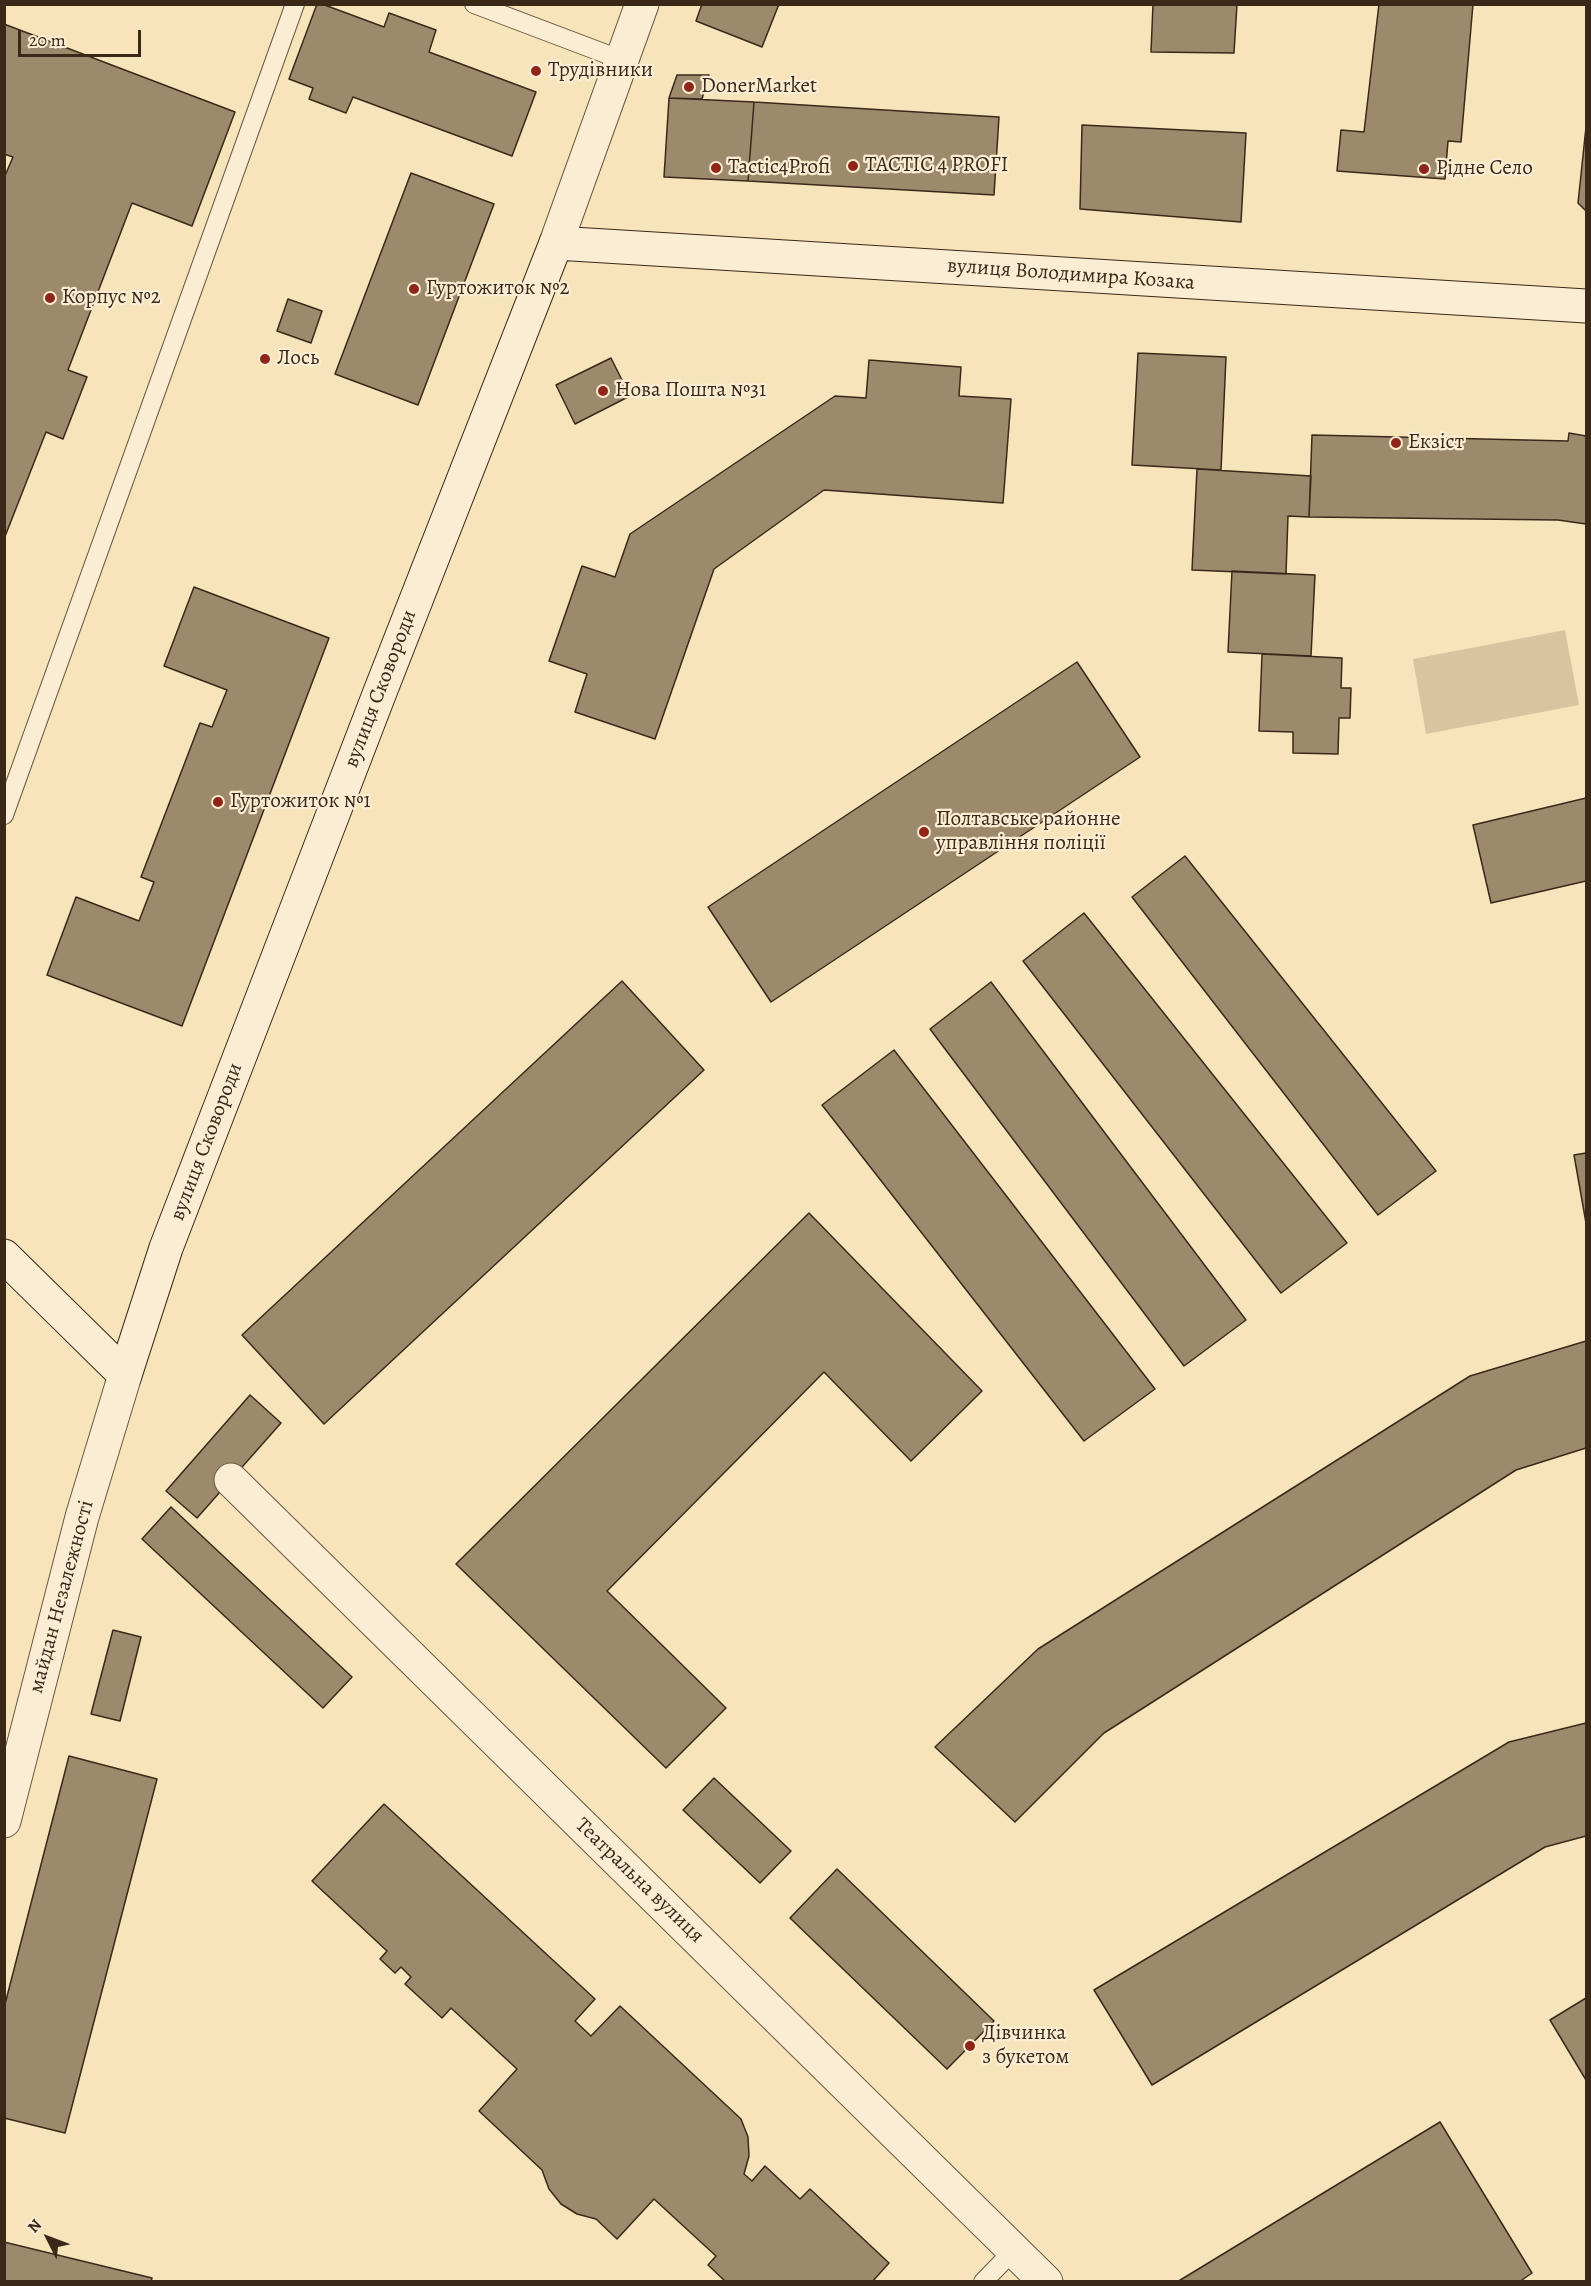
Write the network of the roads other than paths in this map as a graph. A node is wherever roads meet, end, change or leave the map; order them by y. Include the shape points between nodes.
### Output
1 (295, 4) edge
2 (474, 4) edge
3 (642, 4) edge
4 (622, 60) junction
5 (556, 243) junction
6 (1587, 306) edge
7 (4, 815) edge
8 (4, 1256) edge
9 (125, 1375) junction
10 (231, 1480) dead end
11 (4, 1821) edge
12 (1014, 2250) junction
13 (983, 2282) edge
14 (1046, 2282) edge

1 - 7 lane
2 - 4 lane
3 - 4 main road, вулиця Сковороди
4 - 5 main road, вулиця Сковороди
5 - 6 main road, вулиця Володимира Козака
5 - 9 main road, вулиця Сковороди via 166,1248
8 - 9 main road
9 - 11 main road, майдан Незалежності via 82,1517
10 - 12 main road, Театральна вулиця
12 - 13 lane
12 - 14 main road, Театральна вулиця

